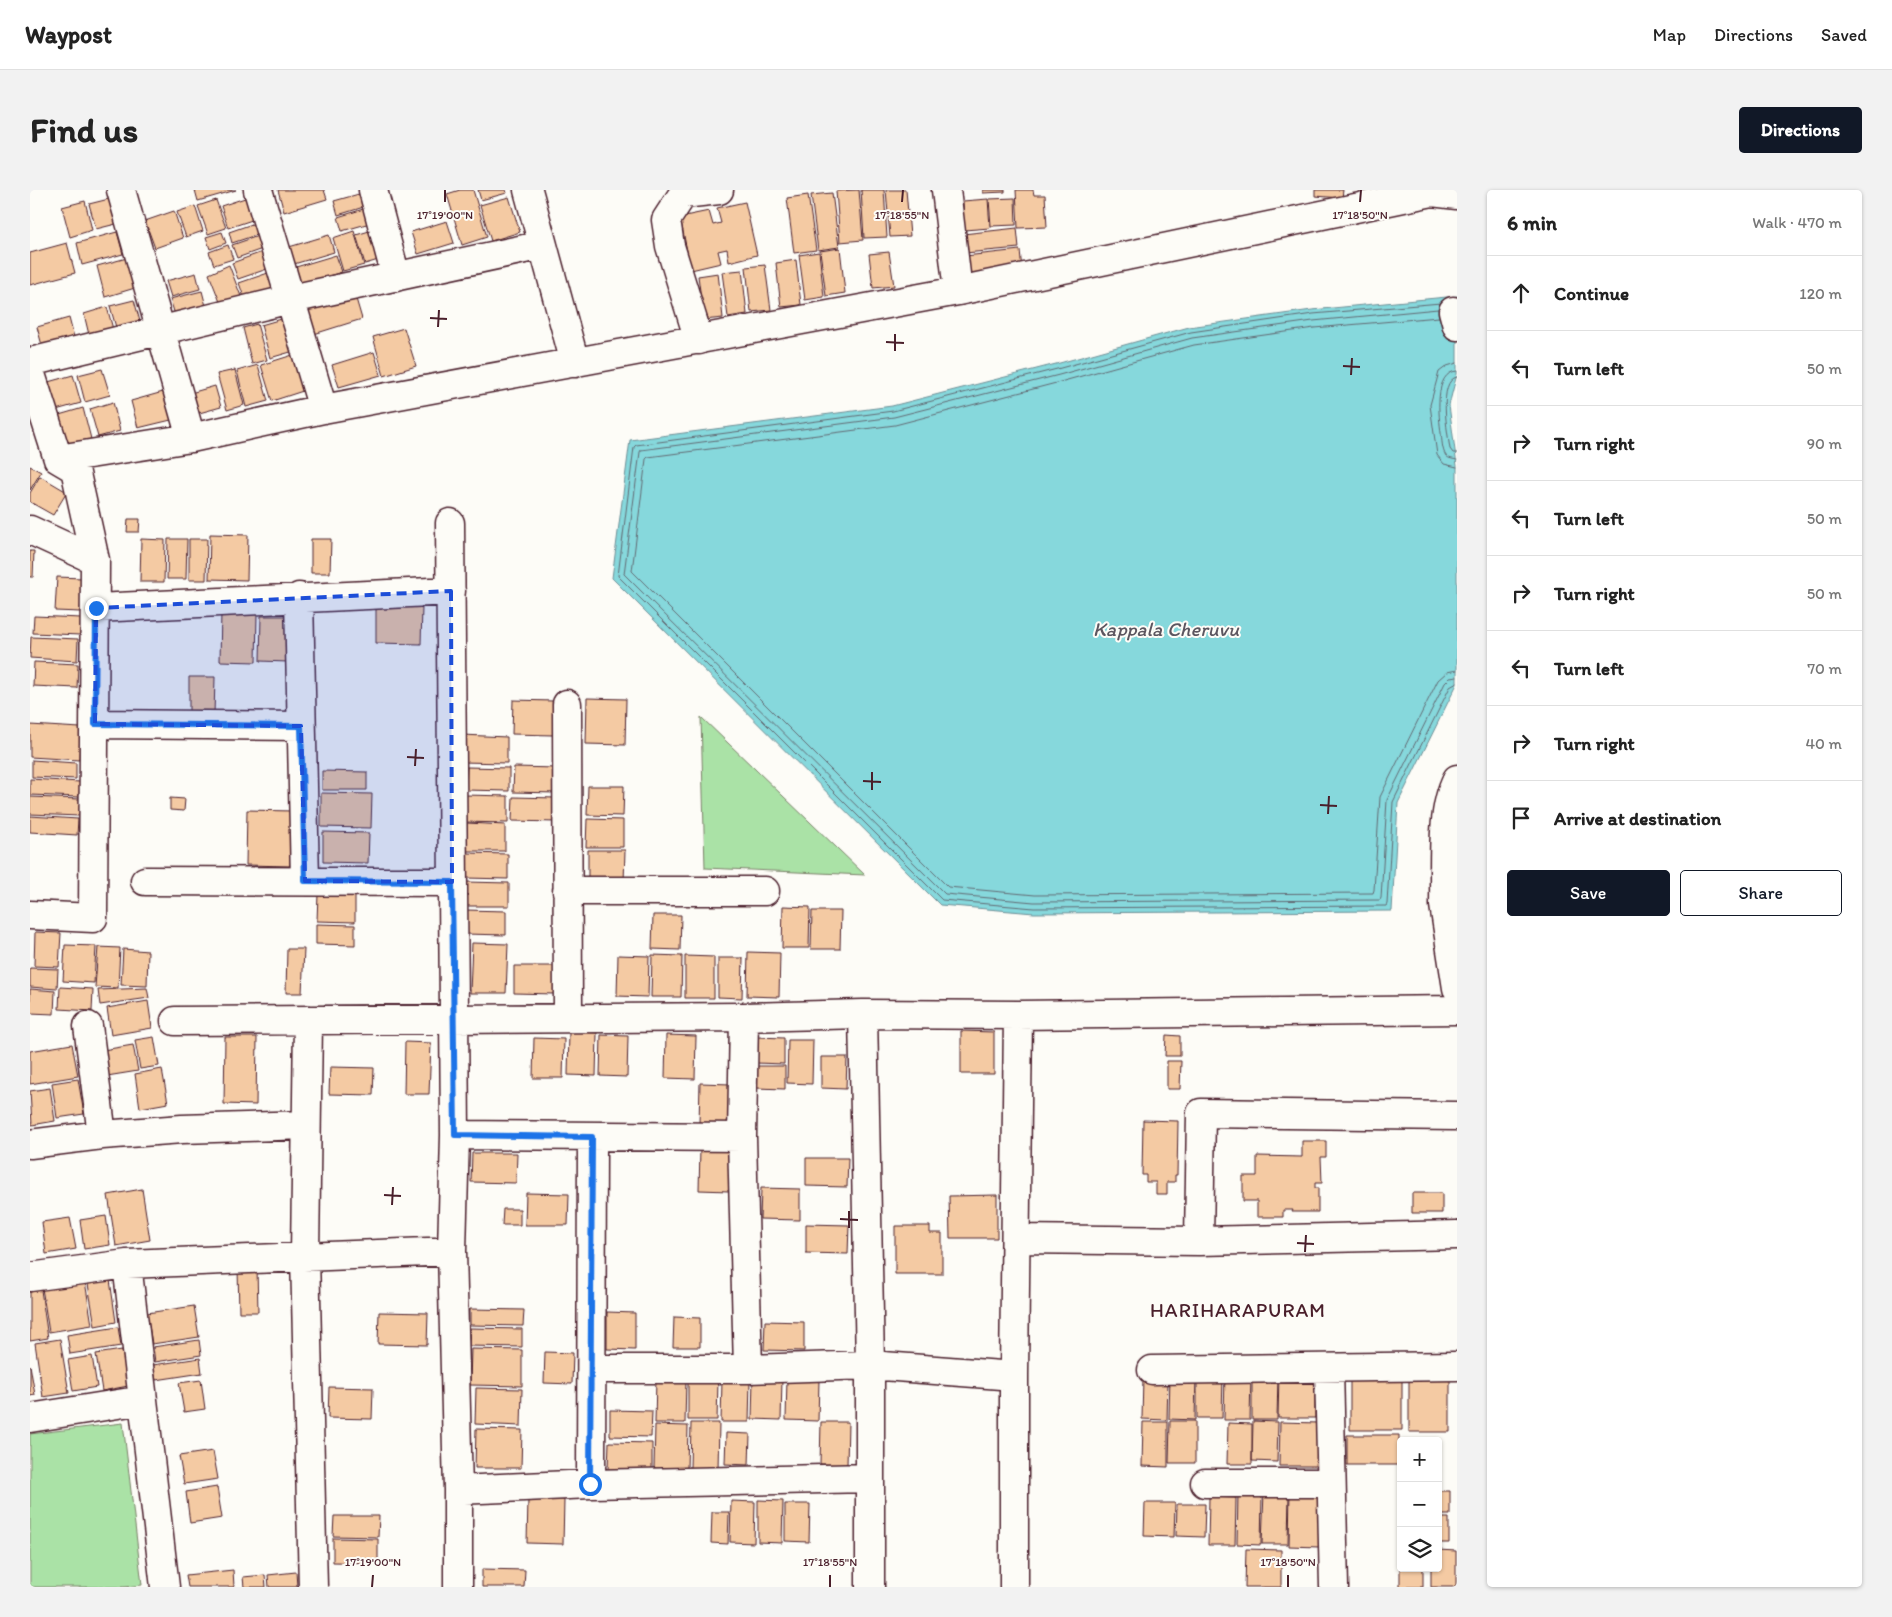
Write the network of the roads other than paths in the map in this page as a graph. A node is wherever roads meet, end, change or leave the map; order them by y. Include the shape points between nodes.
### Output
1 (121, 190) edge
2 (258, 190) edge
3 (373, 190) edge
4 (528, 190) edge
5 (719, 190) edge
6 (946, 190) edge
7 (1440, 192) edge
8 (543, 244) junction
9 (396, 277) junction
10 (958, 291) junction
11 (291, 299) junction
12 (160, 330) junction
13 (699, 340) junction
14 (30, 362) edge
15 (576, 363) junction
16 (30, 371) edge
17 (322, 409) junction
18 (191, 438) junction
19 (58, 459) junction
20 (450, 523) dead end
21 (30, 530) edge
22 (95, 560) junction
23 (451, 592) junction
24 (299, 597) junction
25 (96, 608) junction
26 (567, 704) dead end
27 (95, 724) junction
28 (301, 726) junction
29 (1457, 779) edge
30 (145, 881) dead end
31 (305, 881) junction
32 (452, 882) junction
33 (567, 891) junction
34 (765, 891) dead end
35 (1451, 906) edge
36 (30, 915) edge
37 (1457, 988) edge
38 (1457, 1010) edge
39 (863, 1014) junction
40 (1018, 1015) junction
41 (744, 1017) junction
42 (568, 1018) junction
43 (308, 1020) junction
44 (454, 1020) junction
45 (175, 1021) dead end
46 (88, 1026) dead end
47 (1457, 1116) edge
48 (306, 1125) junction
49 (102, 1135) junction
50 (455, 1135) junction
51 (592, 1137) junction
52 (742, 1137) junction
53 (30, 1144) edge
54 (1457, 1235) edge
55 (1016, 1239) junction
56 (1199, 1241) junction
57 (452, 1251) junction
58 (306, 1256) junction
59 (127, 1264) junction
60 (30, 1277) edge
61 (870, 1365) junction
62 (1457, 1366) edge
63 (1329, 1368) junction
64 (592, 1369) junction
65 (748, 1369) junction
66 (1152, 1370) dead end
67 (1014, 1376) junction
68 (143, 1400) junction
69 (30, 1418) edge
70 (869, 1478) junction
71 (1205, 1483) dead end
72 (1331, 1483) junction
73 (590, 1484) junction
74 (458, 1490) junction
75 (164, 1587) edge
76 (314, 1587) edge
77 (458, 1587) edge
78 (870, 1587) edge
79 (1014, 1587) edge
80 (1334, 1587) edge

1 - 12 street
2 - 11 street
3 - 9 street
4 - 8 street
5 - 13 street via 683,194 666,220 670,246
6 - 10 street
7 - 10 street
8 - 9 street
8 - 15 street
9 - 11 street
10 - 13 street
11 - 12 street
11 - 17 street
12 - 14 street
12 - 18 street
13 - 15 street
15 - 17 street
16 - 19 street
17 - 18 street
18 - 19 street
19 - 22 street via 75,469
20 - 23 street
21 - 22 street
22 - 25 street
23 - 24 street
23 - 32 street
24 - 25 street
24 - 28 street
25 - 27 street
26 - 33 street
27 - 28 street
27 - 36 street via 94,918
28 - 31 street
29 - 35 street via 1446,810
30 - 31 street
31 - 32 street
32 - 44 street
33 - 34 street
33 - 42 street
35 - 37 street
38 - 40 street
39 - 40 street
39 - 41 street
39 - 61 street
40 - 55 street
41 - 42 street
41 - 52 street
42 - 44 street
43 - 44 street
43 - 45 street
43 - 48 street
44 - 50 street
46 - 49 street
47 - 56 street via 1201,1113
48 - 49 street
48 - 58 street
49 - 53 street
50 - 51 street
50 - 57 street
51 - 52 street
51 - 64 street
52 - 65 street
54 - 56 street
55 - 56 street
55 - 67 street
57 - 58 street
57 - 74 street
58 - 59 street
58 - 76 street
59 - 60 street
59 - 68 street
61 - 65 street
61 - 67 street
61 - 70 street
62 - 63 street
63 - 66 street
63 - 72 street
64 - 65 street
64 - 73 street
67 - 79 street
68 - 69 street
68 - 75 street
70 - 73 street
70 - 78 street
71 - 72 street
72 - 80 street
73 - 74 street
74 - 77 street

